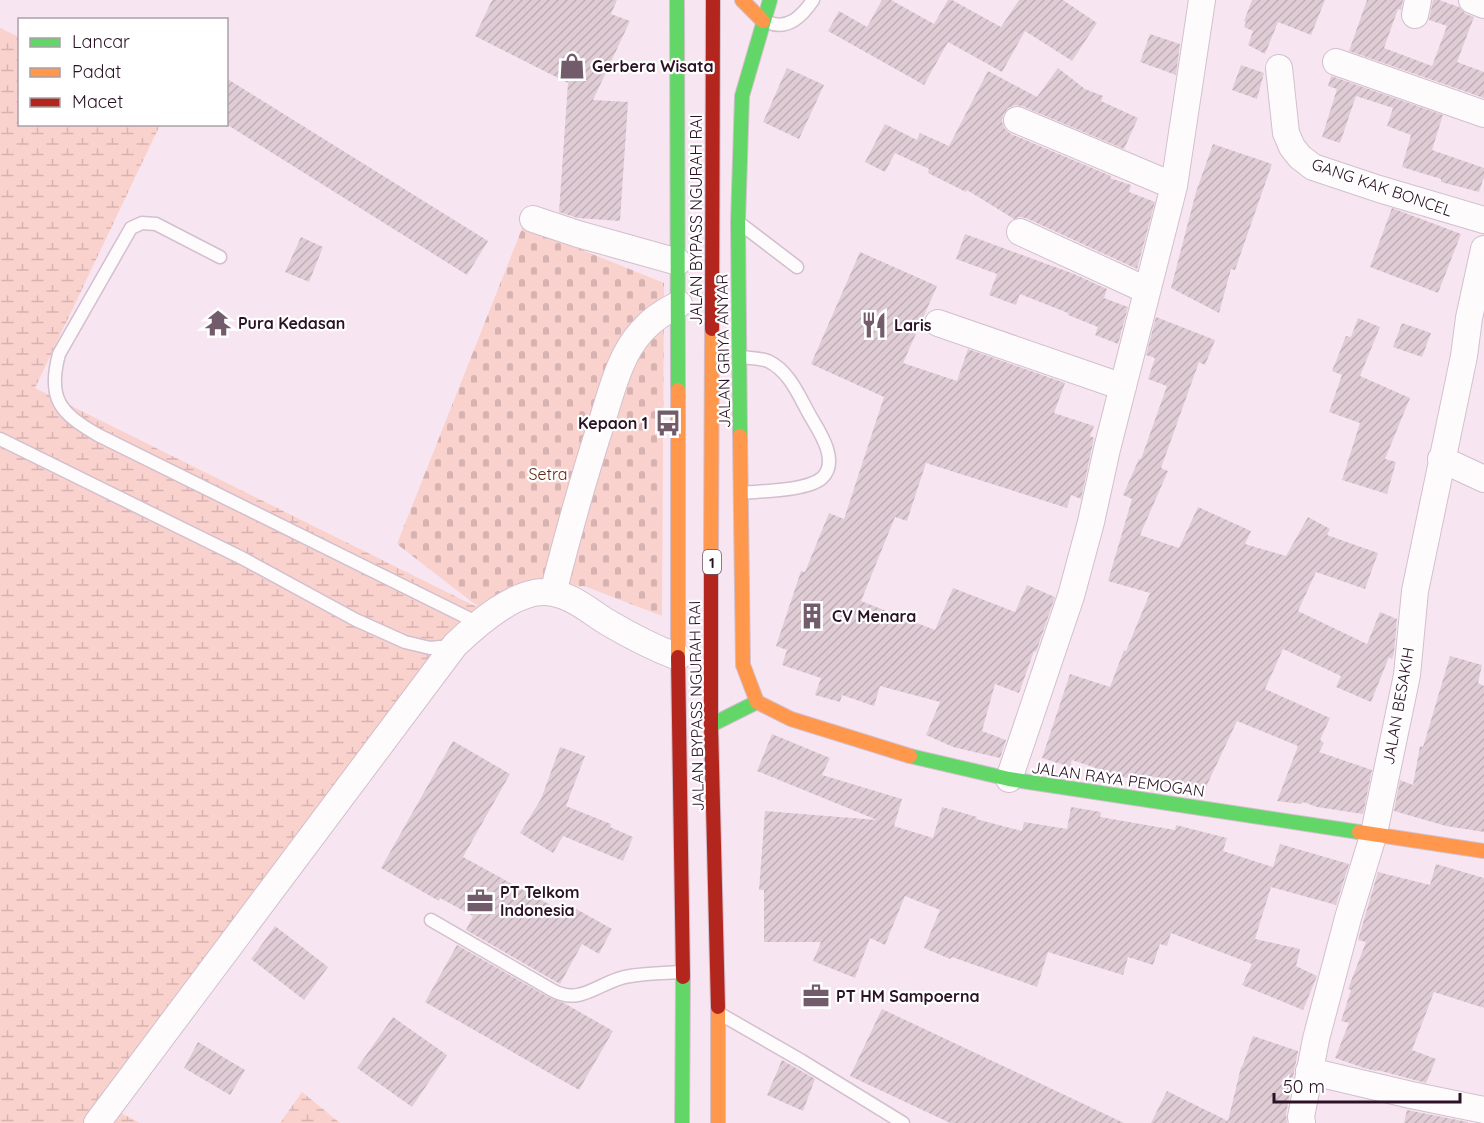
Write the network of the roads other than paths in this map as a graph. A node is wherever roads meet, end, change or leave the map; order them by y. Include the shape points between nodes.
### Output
1 (677, 0) edge
2 (713, 0) edge
3 (742, 0) edge
4 (770, 0) edge
5 (813, 0) edge
6 (1202, 0) edge
7 (1472, 0) edge
8 (1484, 5) edge
9 (763, 21) junction
10 (1336, 62) dead end
11 (1280, 68) dead end
12 (1484, 114) edge
13 (1017, 120) dead end
14 (1174, 186) junction
15 (533, 219) dead end
16 (1484, 220) edge
17 (738, 222) junction
18 (1020, 232) dead end
19 (1484, 249) edge
20 (220, 257) dead end
21 (678, 262) junction
22 (797, 267) dead end
23 (1146, 290) junction
24 (679, 304) junction
25 (938, 323) dead end
26 (739, 357) junction
27 (1474, 361) edge
28 (1123, 387) junction
29 (0, 439) edge
30 (1441, 459) junction
31 (1484, 479) edge
32 (740, 493) junction
33 (553, 593) junction
34 (478, 623) junction
35 (455, 645) junction
36 (678, 657) junction
37 (757, 702) junction
38 (711, 725) junction
39 (1009, 779) junction
40 (1374, 833) junction
41 (1484, 850) edge
42 (431, 920) dead end
43 (683, 972) junction
44 (718, 1013) junction
45 (1309, 1071) junction
46 (1484, 1110) edge
47 (97, 1123) edge
48 (682, 1123) edge
49 (718, 1123) edge
50 (903, 1123) edge
51 (1302, 1123) edge

1 - 21 main road, JALAN BYPASS NGURAH RAI
2 - 38 main road, JALAN BYPASS NGURAH RAI / 1
3 - 9 main road
4 - 9 main road, JALAN GRIYA ANYAR
5 - 9 lane via 802,15 788,24
6 - 14 street
7 - 8 street
9 - 17 main road, JALAN GRIYA ANYAR via 742,96
10 - 12 street
11 - 16 street, GANG KAK BONCEL via 1286,133 1292,147 1313,167
13 - 14 street
14 - 23 street
15 - 21 street
17 - 22 lane
17 - 26 main road, JALAN GRIYA ANYAR
18 - 23 street
19 - 27 street, JALAN BESAKIH via 1469,318
20 - 34 lane via 156,224 142,223 131,228 59,354 54,373 55,397 78,424 98,435
21 - 24 main road, JALAN BYPASS NGURAH RAI
23 - 28 street
24 - 33 street via 641,331 627,354 585,474
24 - 36 main road, JALAN BYPASS NGURAH RAI
25 - 28 street
26 - 32 main road, JALAN GRIYA ANYAR
26 - 32 lane via 767,360 792,383 825,442 829,461 823,477 814,483
27 - 30 street, JALAN BESAKIH
28 - 39 street via 1071,596
29 - 35 lane via 242,558 374,629 430,648
30 - 31 street
30 - 40 street, JALAN BESAKIH via 1414,591 1407,675
32 - 37 main road, JALAN GRIYA ANYAR via 743,666
33 - 34 street via 533,593
33 - 36 street
34 - 35 street
35 - 47 street
36 - 43 main road, JALAN BYPASS NGURAH RAI
37 - 38 main road
37 - 39 main road, JALAN RAYA PEMOGAN via 791,719 898,753
38 - 44 main road, JALAN BYPASS NGURAH RAI / 1
39 - 40 main road, JALAN RAYA PEMOGAN
40 - 41 main road, JALAN RAYA PEMOGAN
40 - 45 street, JALAN BESAKIH
42 - 43 lane via 567,997 630,976
43 - 48 main road, JALAN BYPASS NGURAH RAI
44 - 49 main road, JALAN BYPASS NGURAH RAI / 1
44 - 50 lane
45 - 46 street
45 - 51 street, JALAN BESAKIH

